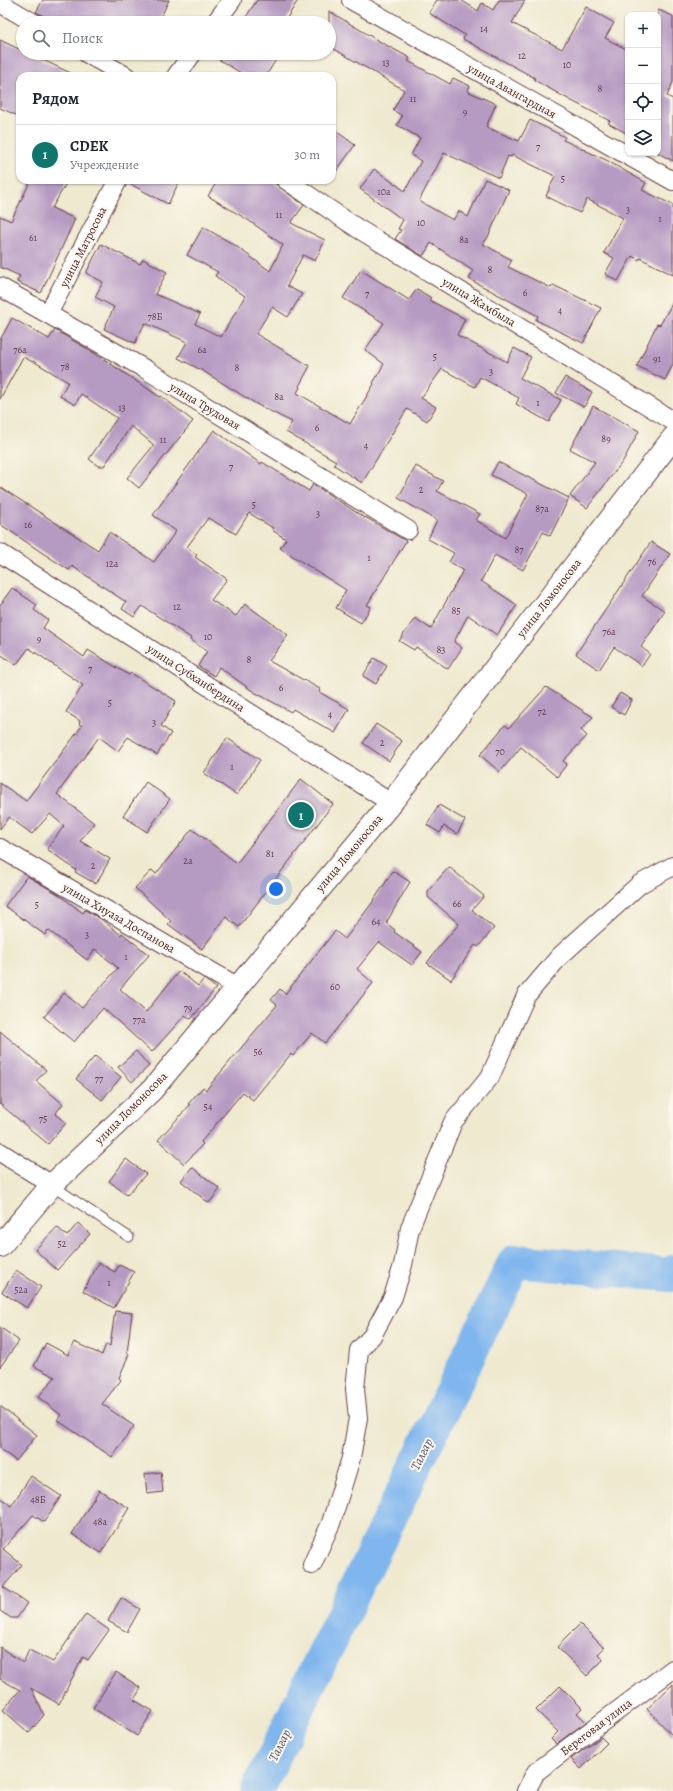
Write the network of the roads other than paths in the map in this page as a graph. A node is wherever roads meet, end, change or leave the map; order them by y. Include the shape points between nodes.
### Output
1 (232, 0) edge
2 (351, 0) edge
3 (0, 3) edge
4 (22, 16) edge
5 (220, 16) edge
6 (98, 60) edge
7 (188, 60) edge
8 (119, 72) edge
9 (179, 72) edge
10 (673, 181) edge
11 (116, 184) edge
12 (292, 184) edge
13 (0, 287) edge
14 (48, 314) junction
15 (673, 421) edge
16 (673, 438) edge
17 (408, 530) dead end
18 (0, 553) edge
19 (391, 803) junction
20 (0, 848) edge
21 (673, 866) edge
22 (238, 987) junction
23 (0, 1152) edge
24 (52, 1185) junction
25 (129, 1237) dead end
26 (0, 1246) edge
27 (312, 1565) dead end
28 (673, 1669) edge
29 (526, 1791) edge

1 - 5 street
2 - 10 street, улица Авангардная
3 - 4 street
6 - 8 street
7 - 9 street
11 - 14 street, улица Матросова
12 - 15 street, улица Жамбыла via 357,228
13 - 14 street, улица Трудовая
14 - 17 street, улица Трудовая via 146,369
16 - 19 main road, улица Ломоносова
18 - 19 street, улица Субханбердина
19 - 22 main road, улица Ломоносова
20 - 22 street, улица Хиуаза Доспанова
21 - 27 street via 640,884 560,956 526,996 490,1077 453,1122 410,1228 394,1297 372,1336 359,1350 355,1389 358,1418 351,1458 331,1523
22 - 24 main road, улица Ломоносова via 152,1090
23 - 24 street
24 - 25 lane
24 - 26 main road, улица Ломоносова
28 - 29 street, Береговая улица via 536,1772

